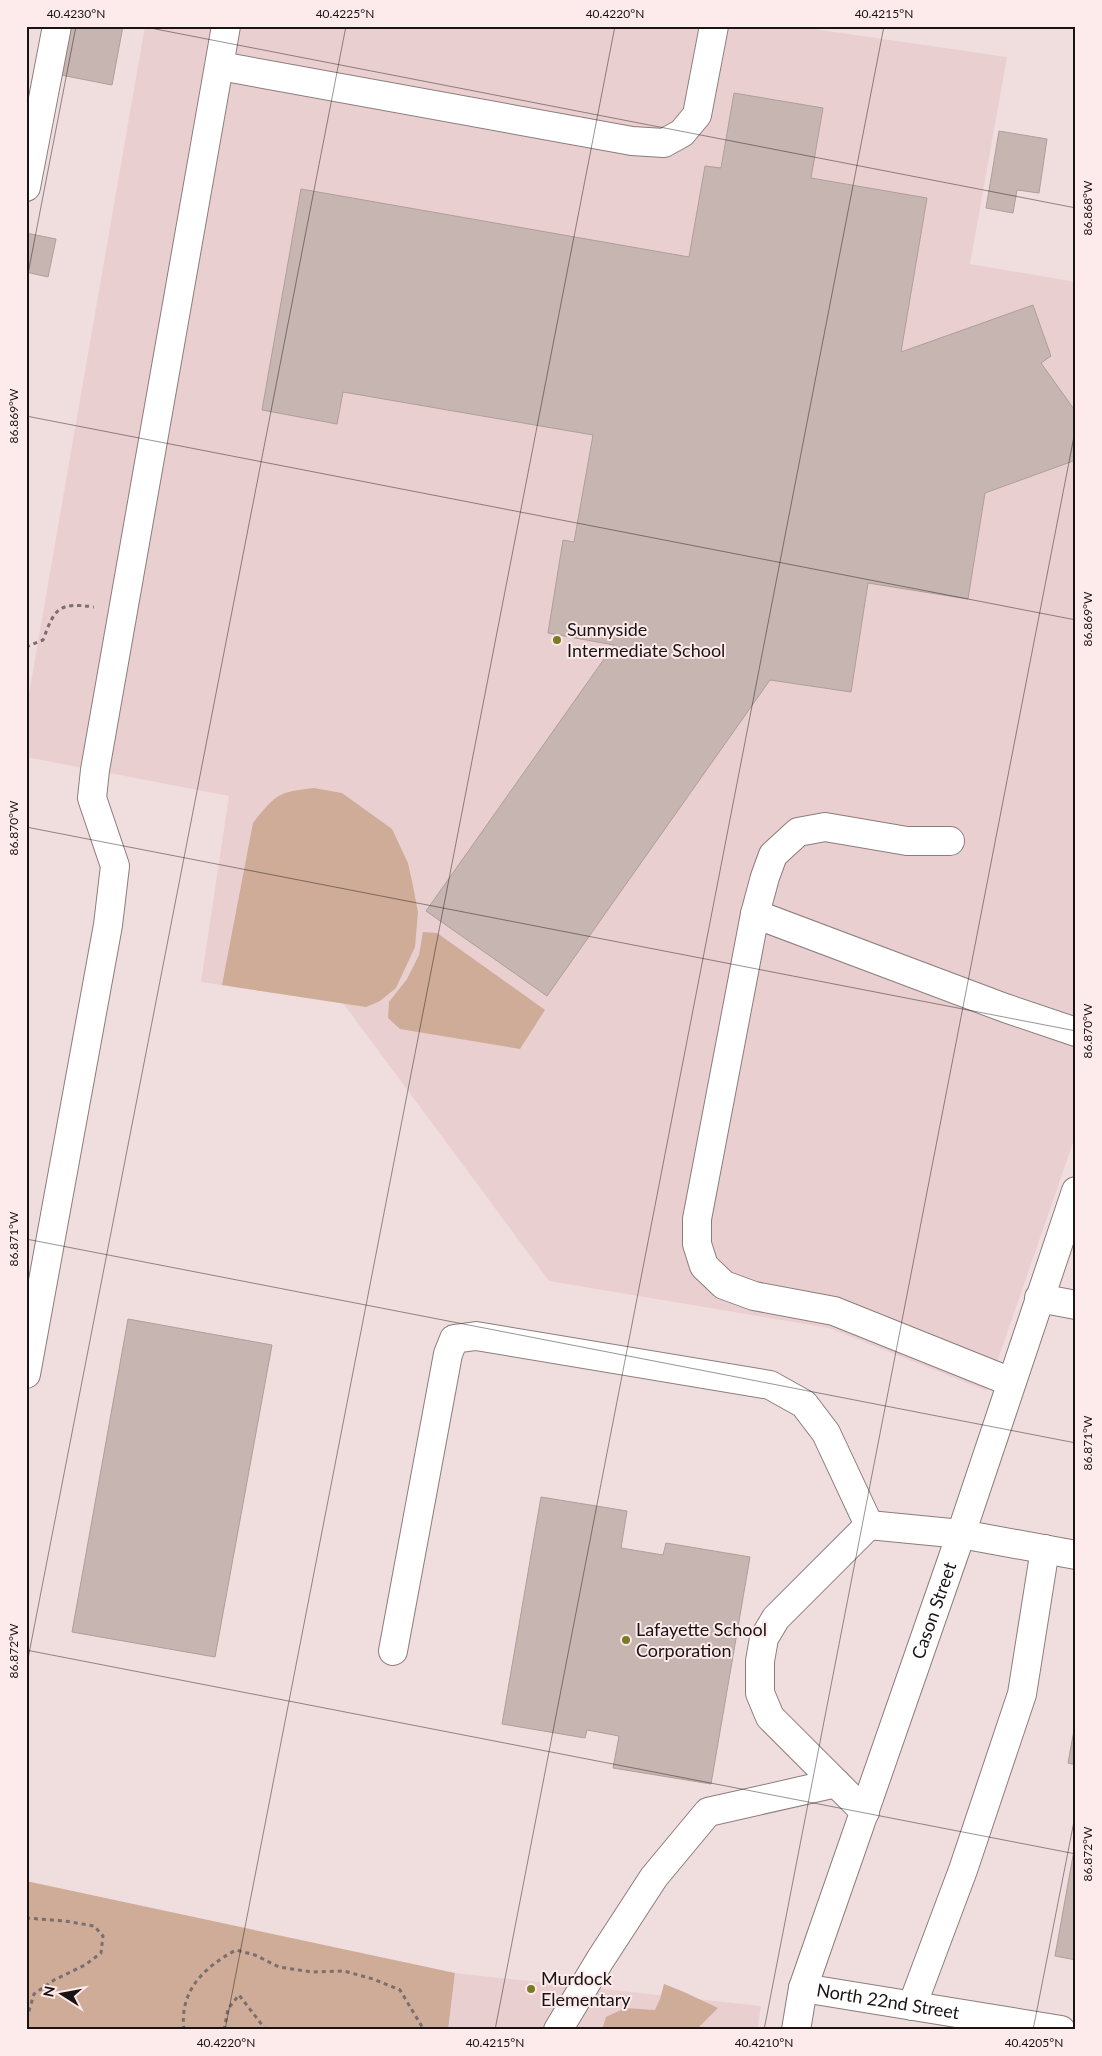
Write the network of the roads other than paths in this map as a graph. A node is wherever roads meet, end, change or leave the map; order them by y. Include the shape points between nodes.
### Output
1 (57, 26) edge
2 (226, 26) edge
3 (714, 26) edge
4 (220, 66) junction
5 (26, 187) edge
6 (950, 841) dead end
7 (755, 914) junction
8 (1076, 1032) edge
9 (1076, 1191) edge
10 (1039, 1298) junction
11 (1076, 1305) edge
12 (26, 1374) edge
13 (1011, 1382) junction
14 (868, 1525) junction
15 (960, 1534) junction
16 (1045, 1549) junction
17 (1076, 1555) edge
18 (393, 1651) dead end
19 (836, 1783) junction
20 (865, 1812) junction
21 (803, 1988) junction
22 (912, 2006) junction
23 (558, 2030) edge
24 (796, 2030) edge
25 (1061, 2030) edge

1 - 5 street
2 - 4 street
3 - 4 street via 697,115 682,133 664,143 632,141
4 - 12 street via 92,798 115,866 108,925
6 - 7 street via 907,841 825,828 798,832 773,855
7 - 8 street
7 - 13 street via 697,1219 697,1244 704,1266 724,1285 746,1294 834,1311
9 - 10 street, Cason Street
10 - 11 street
10 - 13 street, Cason Street
13 - 15 street, Cason Street
14 - 15 street
14 - 18 street via 826,1433 804,1404 770,1385 476,1336 454,1339 448,1354
14 - 19 street via 776,1618 764,1638 760,1661 760,1692 770,1717
15 - 16 street
15 - 20 street, Cason Street
16 - 17 street
16 - 22 street via 1022,1694 963,1870
19 - 20 street
19 - 23 street via 708,1812 654,1878
20 - 21 street, Cason Street
21 - 22 street, North 22nd Street
21 - 24 street, Cason Street
22 - 25 street, North 22nd Street

